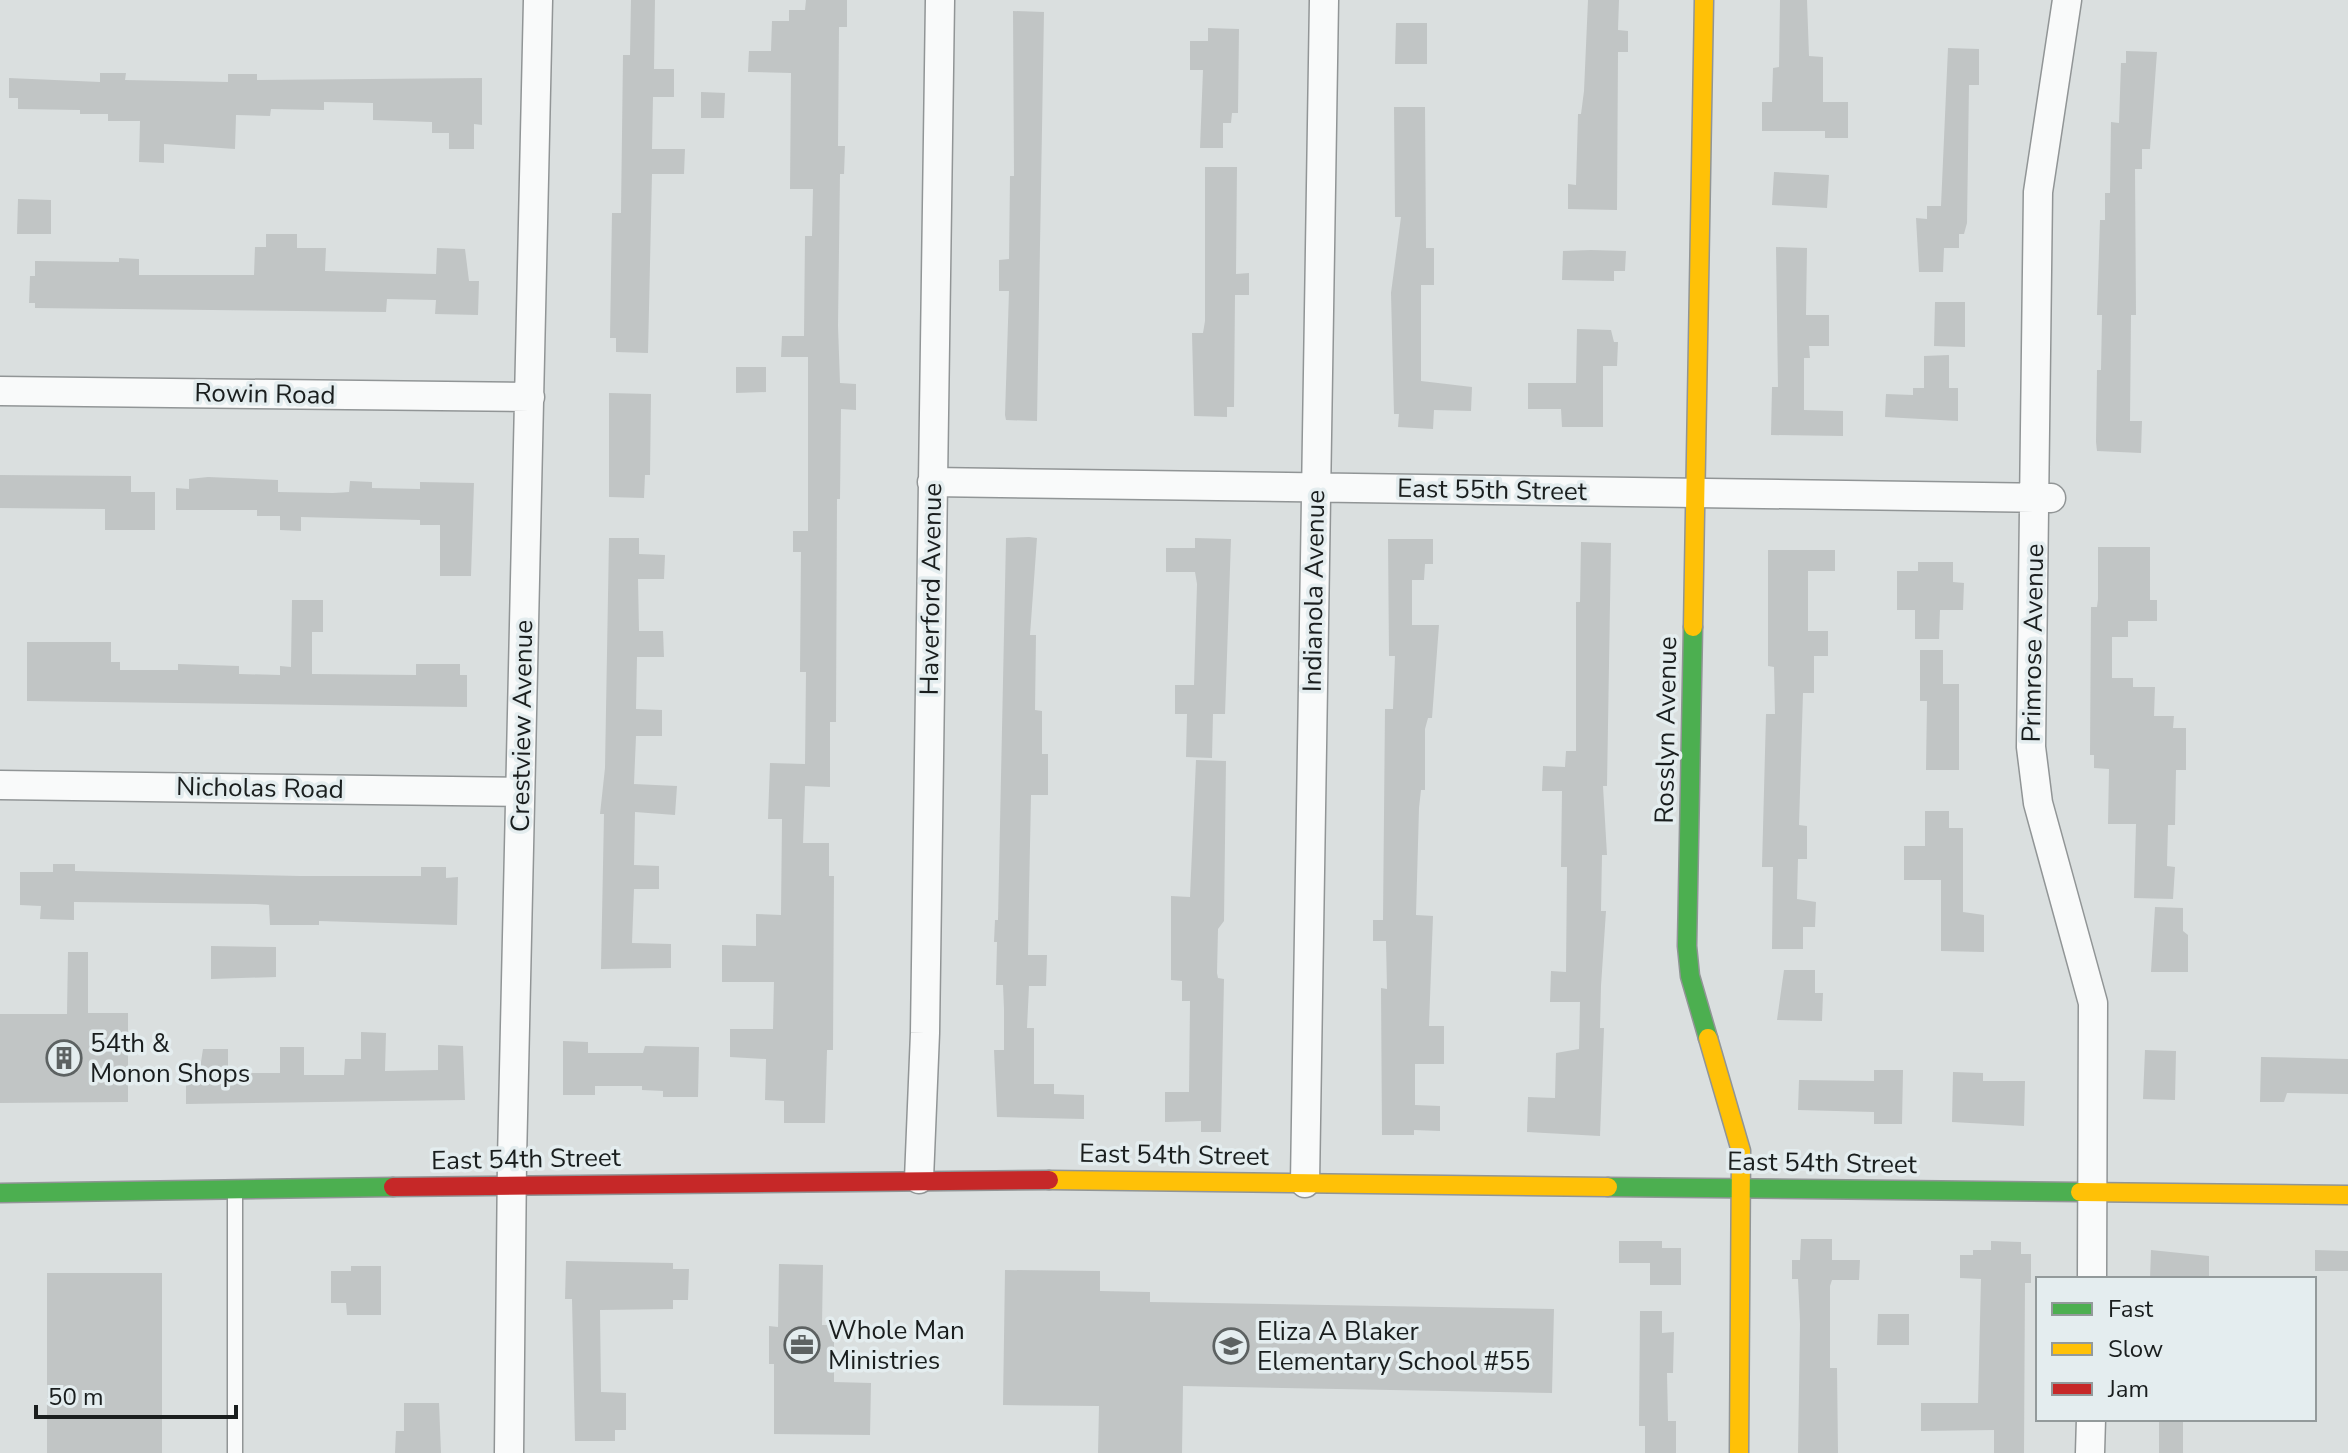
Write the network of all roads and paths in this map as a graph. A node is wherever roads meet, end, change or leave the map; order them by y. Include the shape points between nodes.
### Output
1 (538, 0) edge
2 (940, 0) edge
3 (1324, 0) edge
4 (1704, 0) edge
5 (2067, 0) edge
6 (0, 391) edge
7 (530, 397) junction
8 (932, 482) junction
9 (1316, 487) junction
10 (1697, 493) junction
11 (2042, 498) junction
12 (0, 785) edge
13 (520, 792) junction
14 (919, 1179) junction
15 (1305, 1183) junction
16 (512, 1185) junction
17 (1742, 1188) junction
18 (235, 1189) junction
19 (2094, 1192) junction
20 (0, 1193) edge
21 (2348, 1195) edge
22 (2092, 1277) edge
23 (2091, 1421) edge
24 (235, 1453) edge
25 (509, 1453) edge
26 (1739, 1453) edge
27 (2090, 1453) edge

1 - 7 street, Crestview Avenue
2 - 8 street, Haverford Avenue
3 - 9 street, Indianola Avenue
4 - 10 street, Rosslyn Avenue
5 - 11 street, Primrose Avenue via 2038,192
6 - 7 street, Rowin Road
7 - 13 street, Crestview Avenue
8 - 9 street, East 55th Street
8 - 14 street, Haverford Avenue
9 - 10 street, East 55th Street
9 - 15 street, Indianola Avenue
10 - 11 street, East 55th Street
10 - 17 street, Rosslyn Avenue via 1687,962 1741,1151
11 - 19 street, Primrose Avenue via 2032,766 2093,1003
12 - 13 street, Nicholas Road
13 - 16 street, Crestview Avenue
14 - 15 street, East 54th Street
14 - 16 street, East 54th Street
15 - 17 street, East 54th Street
16 - 18 street, East 54th Street
16 - 25 street, Crestview Avenue
17 - 19 street, East 54th Street
17 - 26 street, Rosslyn Avenue
18 - 20 street, East 54th Street
18 - 24 lane
19 - 21 street, East 54th Street
19 - 22 street, Primrose Avenue
23 - 27 street

